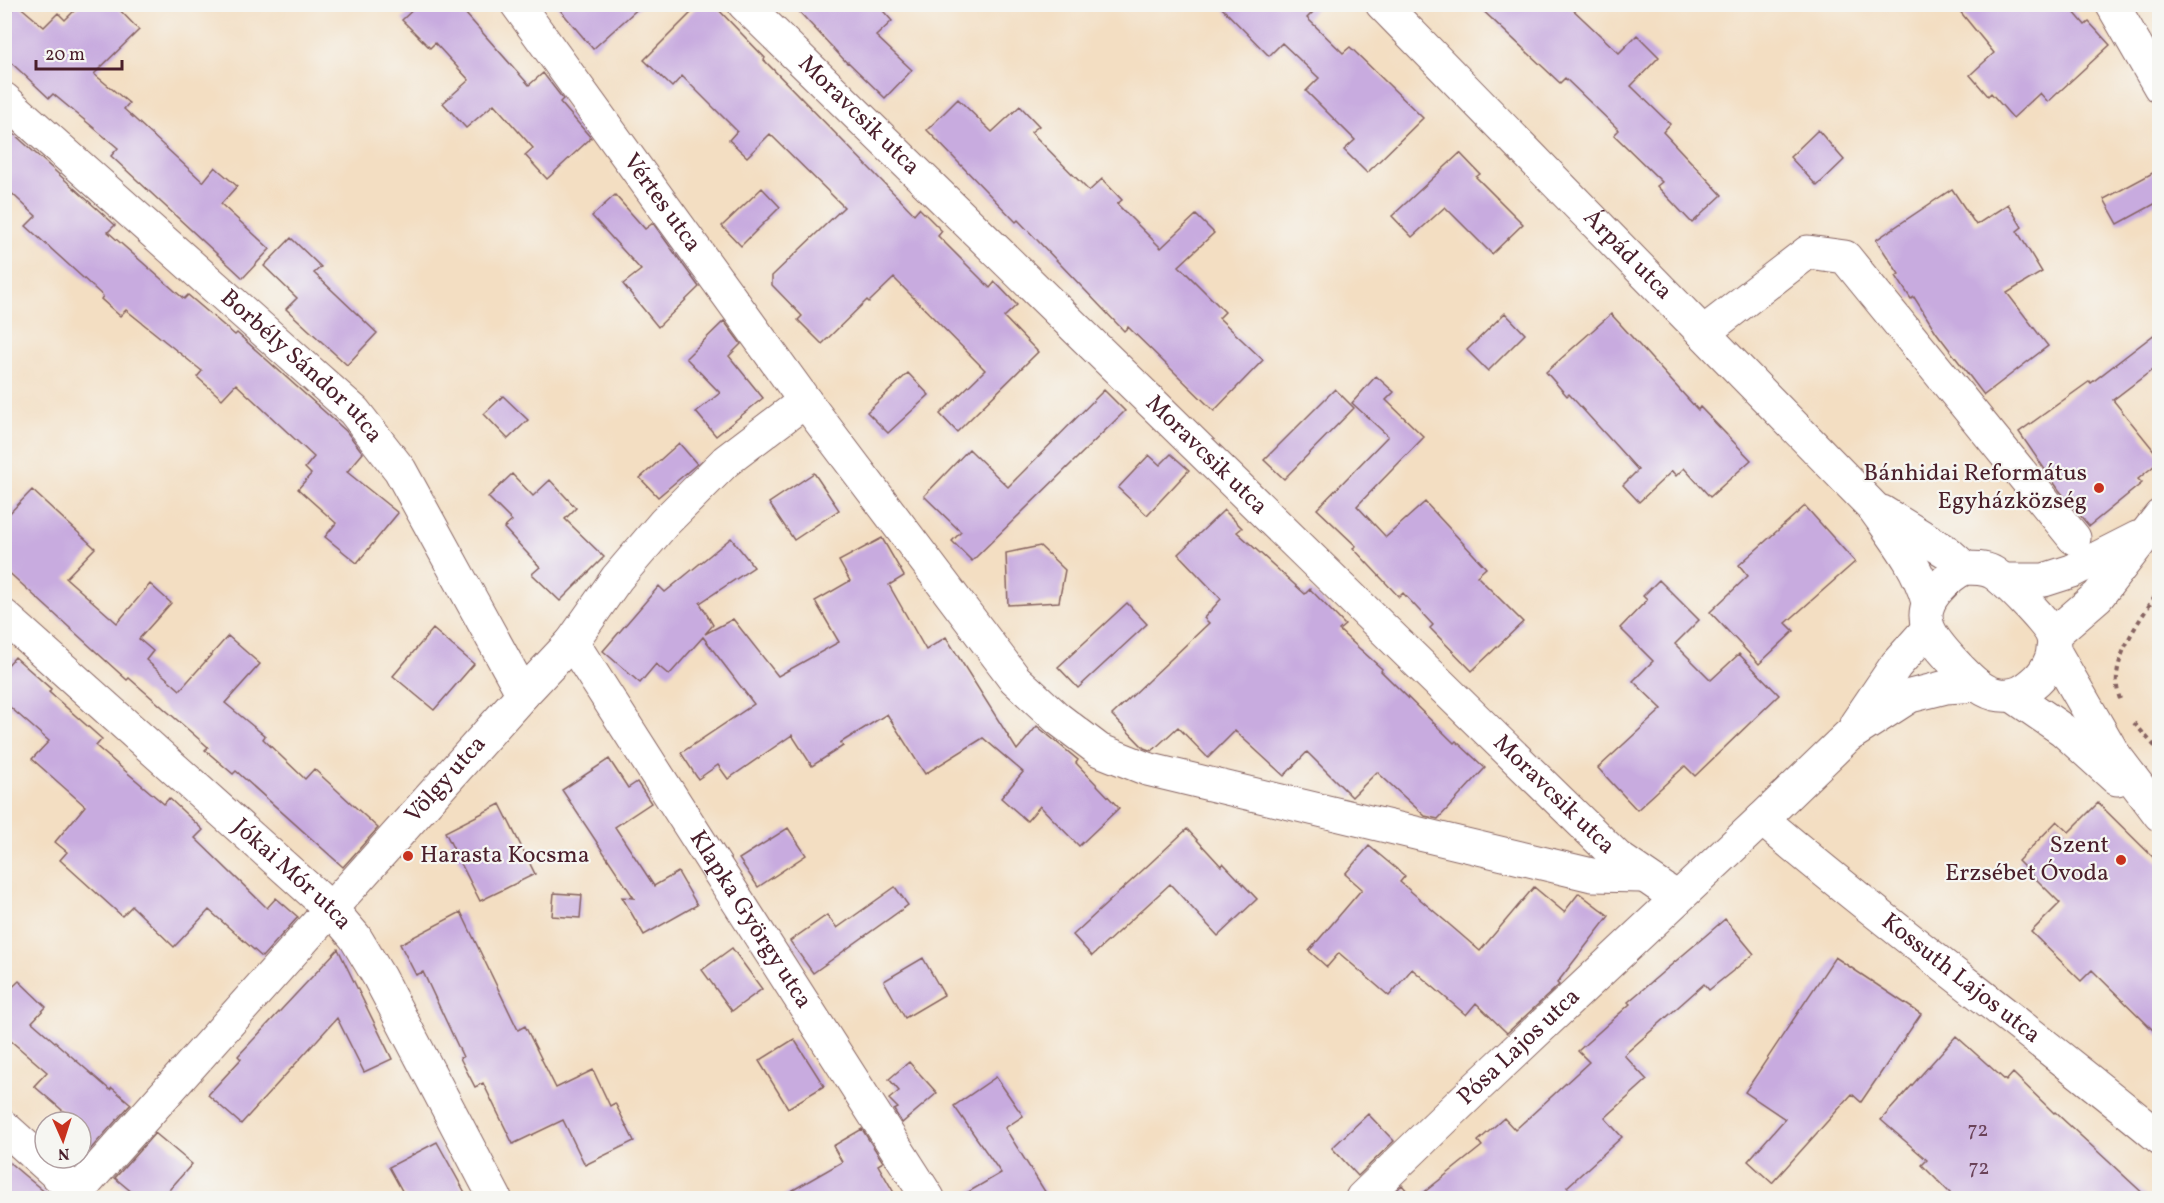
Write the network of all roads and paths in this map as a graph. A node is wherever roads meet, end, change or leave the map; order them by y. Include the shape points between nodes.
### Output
1 (517, 4) edge
2 (744, 4) edge
3 (1382, 4) edge
4 (2112, 4) edge
5 (2160, 87) edge
6 (4, 99) edge
7 (1703, 333) junction
8 (806, 401) junction
9 (1873, 507) junction
10 (2152, 525) edge
11 (2074, 538) dead end
12 (1965, 568) junction
13 (2003, 580) junction
14 (2160, 589) edge
15 (4, 616) edge
16 (1928, 616) junction
17 (572, 642) junction
18 (2053, 642) junction
19 (1977, 685) junction
20 (523, 694) junction
21 (2012, 695) junction
22 (2122, 704) dead end
23 (2132, 720) dead end
24 (1848, 736) junction
25 (2160, 752) edge
26 (2160, 817) edge
27 (1762, 819) junction
28 (1642, 876) junction
29 (1677, 898) junction
30 (331, 909) junction
31 (4, 1127) edge
32 (2160, 1138) edge
33 (78, 1196) edge
34 (495, 1198) edge
35 (928, 1198) edge
36 (1362, 1198) edge

1 - 8 street, Vértes utca
2 - 28 street, Moravcsik utca via 1617,857
3 - 7 street, Árpád utca
4 - 5 street
6 - 20 street, Borbély Sándor utca via 354,411 400,470
7 - 9 street, Árpád utca
7 - 11 street via 1808,252 1845,256
8 - 17 street, Völgy utca via 726,460 664,523 617,578
8 - 28 street, Vértes utca via 1015,679 1099,750 1148,770 1592,875
9 - 12 street, Árpád utca via 1928,539
9 - 16 street, Árpád utca via 1923,584
10 - 13 street via 2072,571 2044,580
10 - 18 street via 2098,596
12 - 13 street via 1991,572
12 - 16 street via 1953,573
13 - 18 street via 2046,625
14 - 22 path via 2121,659 2117,692
15 - 30 street, Jókai Mór utca
16 - 19 street via 1935,643
16 - 24 street
17 - 20 street, Völgy utca
17 - 35 street, Klapka György utca
18 - 21 street via 2051,661 2041,677
18 - 26 street via 2113,753
19 - 21 street via 1999,695
19 - 24 street via 1946,687 1910,696
20 - 30 street, Völgy utca
21 - 26 street via 2063,730
23 - 25 path
24 - 27 street, Pósa Lajos utca
27 - 29 street, Pósa Lajos utca
27 - 32 street, Kossuth Lajos utca
28 - 29 street, Moravcsik utca
29 - 36 street, Pósa Lajos utca
30 - 33 street, Völgy utca
30 - 34 street, Jókai Mór utca via 355,937 379,977
31 - 33 street

